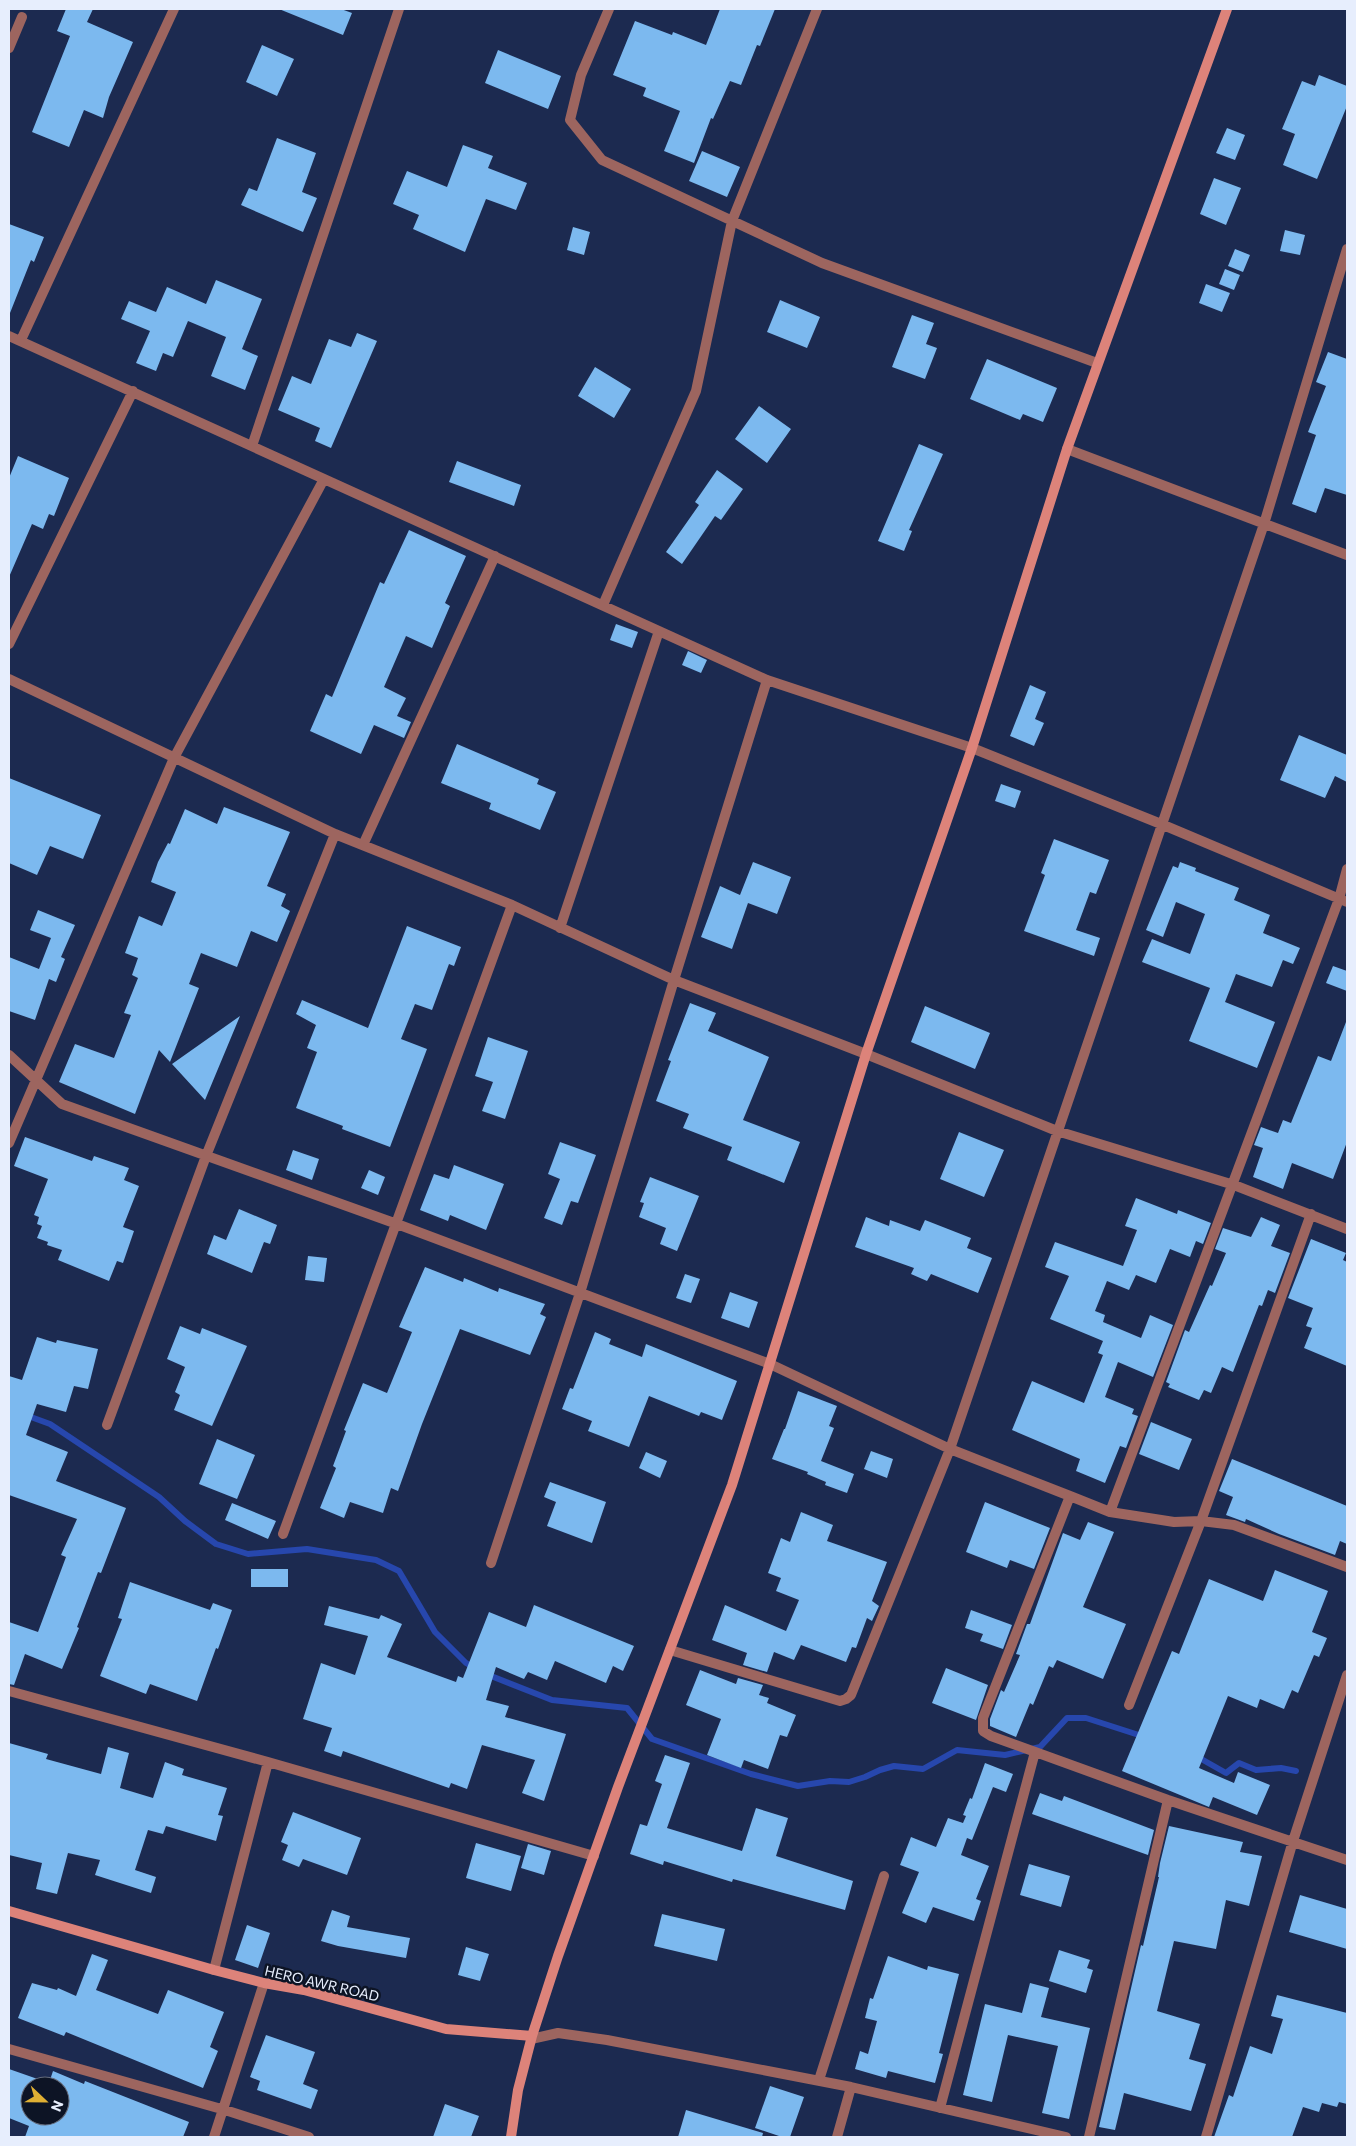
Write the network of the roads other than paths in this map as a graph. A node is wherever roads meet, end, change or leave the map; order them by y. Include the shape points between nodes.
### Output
1 (174, 9) edge
2 (399, 9) edge
3 (609, 9) edge
4 (817, 9) edge
5 (1227, 9) edge
6 (22, 17) dead end
7 (9, 48) edge
8 (732, 221) junction
9 (1347, 250) edge
10 (9, 336) edge
11 (21, 340) junction
12 (1098, 363) junction
13 (132, 391) junction
14 (252, 446) junction
15 (1067, 449) junction
16 (324, 479) junction
17 (1264, 524) junction
18 (1347, 554) edge
19 (495, 556) junction
20 (603, 605) junction
21 (659, 631) junction
22 (9, 644) edge
23 (9, 679) edge
24 (767, 680) junction
25 (972, 748) junction
26 (174, 758) junction
27 (1161, 824) junction
28 (336, 834) junction
29 (363, 845) junction
30 (1347, 869) edge
31 (1343, 901) edge
32 (512, 905) junction
33 (560, 928) junction
34 (674, 980) junction
35 (866, 1054) junction
36 (9, 1055) edge
37 (36, 1080) junction
38 (1057, 1131) junction
39 (9, 1143) edge
40 (206, 1156) junction
41 (1234, 1185) junction
42 (1311, 1214) junction
43 (397, 1224) junction
44 (1347, 1229) edge
45 (580, 1293) junction
46 (770, 1364) junction
47 (107, 1425) dead end
48 (950, 1449) junction
49 (1070, 1496) junction
50 (1110, 1512) junction
51 (1201, 1521) junction
52 (283, 1534) dead end
53 (491, 1563) dead end
54 (1347, 1567) edge
55 (670, 1650) junction
56 (1347, 1675) edge
57 (9, 1691) edge
58 (1129, 1705) dead end
59 (1035, 1752) junction
60 (268, 1762) junction
61 (1168, 1800) junction
62 (1293, 1841) junction
63 (594, 1856) junction
64 (1347, 1860) edge
65 (884, 1876) dead end
66 (9, 1911) edge
67 (214, 1970) junction
68 (264, 1983) junction
69 (532, 2038) junction
70 (9, 2049) edge
71 (820, 2080) junction
72 (851, 2087) junction
73 (940, 2108) junction
74 (225, 2110) junction
75 (214, 2137) edge
76 (310, 2137) edge
77 (511, 2137) edge
78 (837, 2137) edge
79 (1066, 2137) edge
80 (1090, 2137) edge
81 (1206, 2137) edge

1 - 11 street
2 - 14 street
3 - 8 street via 581,75 570,120 602,160
4 - 8 street
5 - 12 main road
6 - 7 street
8 - 12 street via 822,263
8 - 20 street via 696,391
9 - 17 street
10 - 11 street
11 - 13 street
12 - 15 main road
13 - 14 street
13 - 22 street
14 - 16 street
15 - 17 street
15 - 25 main road
16 - 19 street
16 - 26 street
17 - 18 street
17 - 27 street
19 - 20 street
19 - 29 street
20 - 21 street
21 - 24 street
21 - 33 street
23 - 26 street
24 - 25 street
24 - 34 street
25 - 27 street
25 - 35 main road
26 - 28 street
26 - 37 street
27 - 31 street
27 - 38 street
28 - 29 street
28 - 40 street
29 - 32 street
30 - 31 street
31 - 41 street
32 - 33 street
32 - 43 street
33 - 34 street
34 - 35 street
34 - 45 street
35 - 38 street
35 - 46 main road
36 - 37 street
37 - 39 street
37 - 40 street via 62,1104
38 - 41 street
38 - 48 street
40 - 43 street
40 - 47 street
41 - 42 street
41 - 50 street
42 - 44 street
42 - 51 street
43 - 45 street
43 - 52 street
45 - 46 street
45 - 53 street
46 - 48 street
46 - 55 main road via 732,1485
48 - 49 street
48 - 55 street via 851,1695 846,1699 840,1700
49 - 50 street
49 - 59 street via 982,1727 991,1736
50 - 51 street via 1174,1522
51 - 54 street via 1234,1524
51 - 58 street
55 - 63 main road
56 - 62 street
57 - 60 street
59 - 61 street
59 - 73 street
60 - 63 street
60 - 67 street
61 - 62 street
61 - 80 street
62 - 64 street
62 - 81 street
63 - 69 main road
65 - 71 street
66 - 67 main road, HERO AWR ROAD
67 - 68 main road, HERO AWR ROAD
68 - 69 main road, HERO AWR ROAD via 304,1990 446,2029
68 - 74 street
69 - 71 street via 558,2033
69 - 77 main road via 518,2090
70 - 74 street
71 - 72 street
72 - 73 street
72 - 78 street
73 - 79 street
74 - 75 street
74 - 76 street

